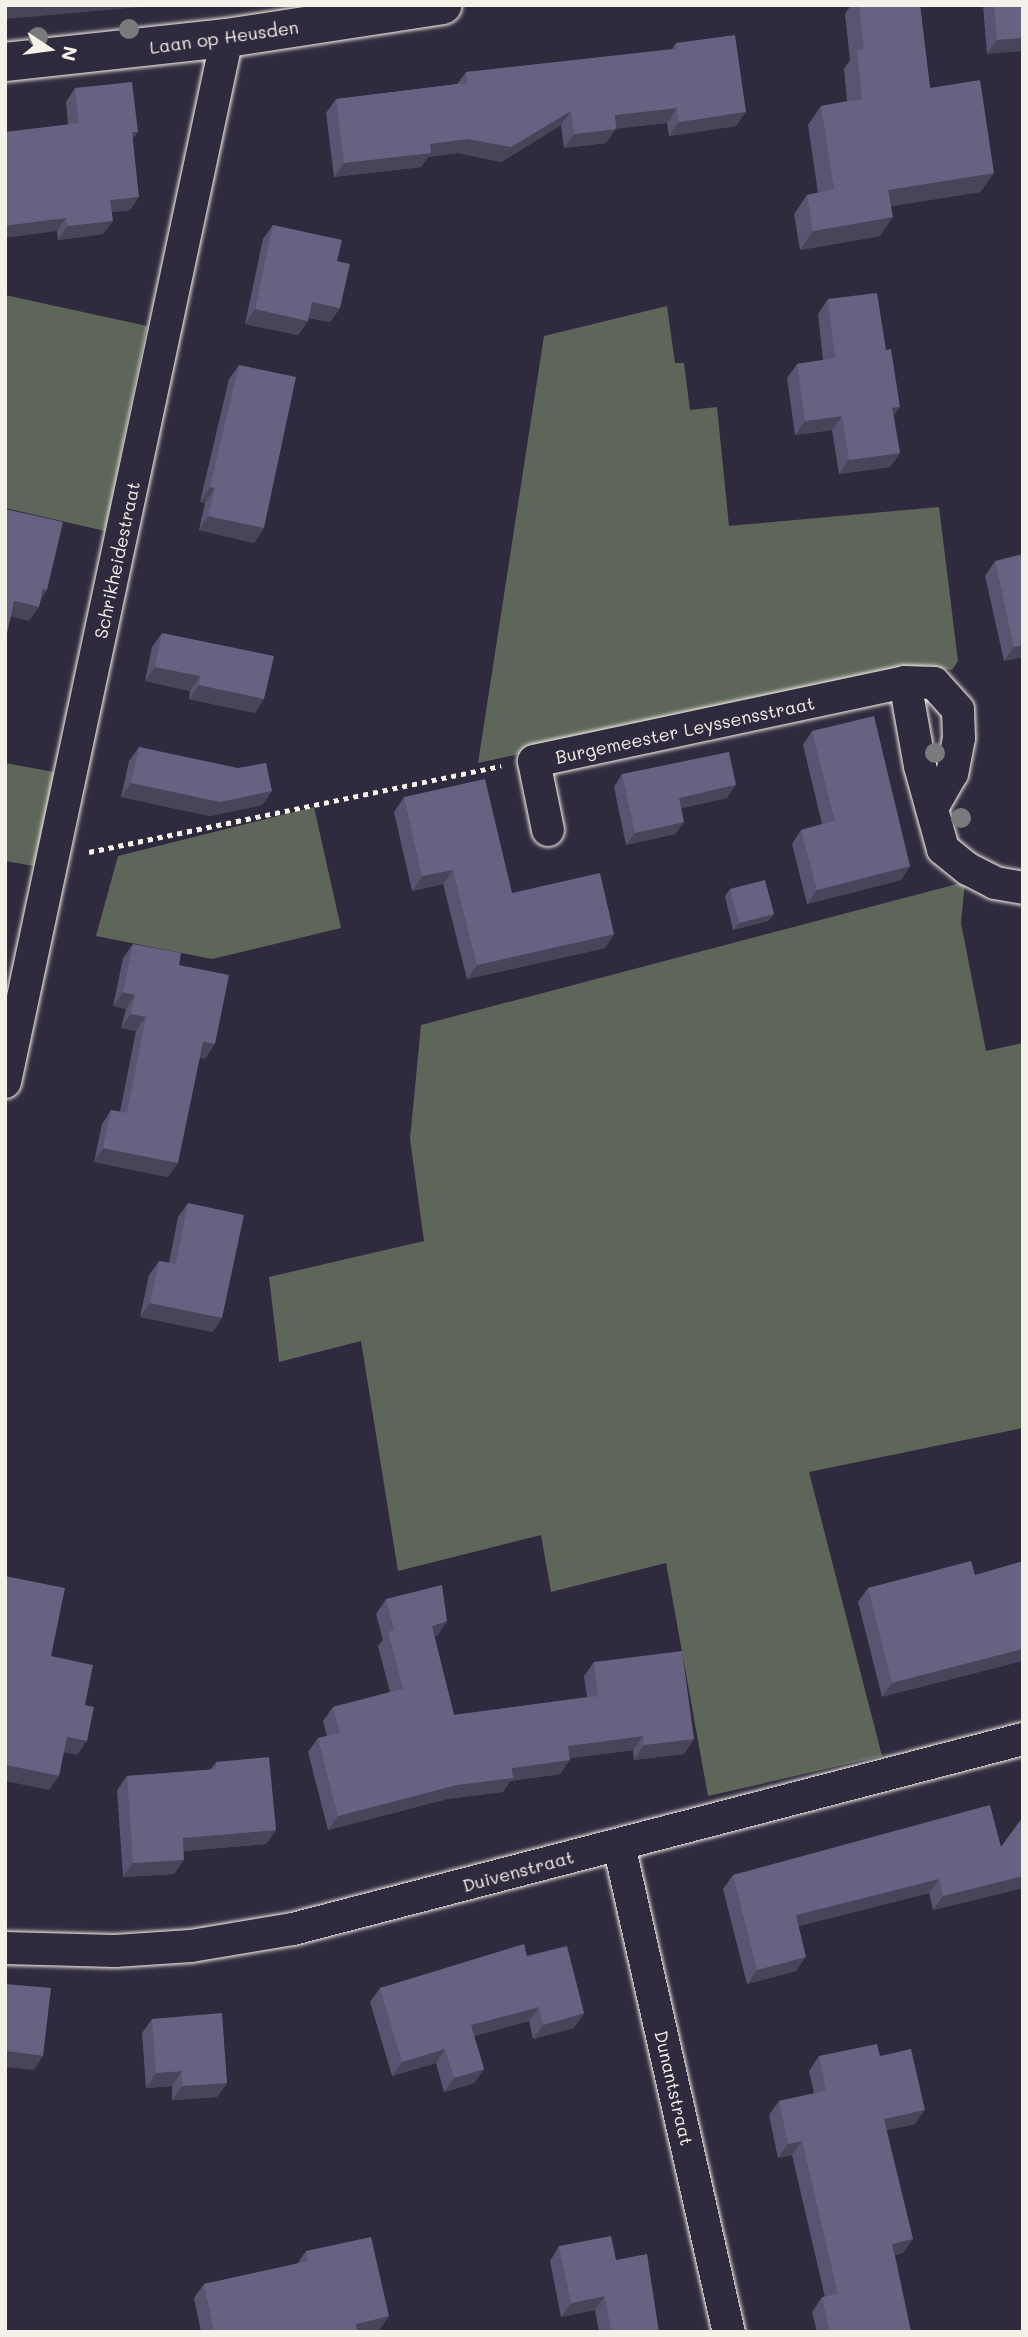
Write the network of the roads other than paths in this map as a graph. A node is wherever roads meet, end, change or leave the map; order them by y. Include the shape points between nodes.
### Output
1 (442, 5) edge
2 (374, 10) edge
3 (227, 38) junction
4 (5, 62) edge
5 (905, 682) junction
6 (932, 808) junction
7 (548, 830) dead end
8 (1023, 888) edge
9 (5, 1082) edge
10 (1023, 1739) edge
11 (619, 1845) junction
12 (5, 1948) edge
13 (729, 2332) edge

1 - 2 street, Laan op Heusden
2 - 3 street, Laan op Heusden
3 - 4 street, Laan op Heusden
3 - 9 street, Schrikheidestraat
5 - 6 street
5 - 6 street, Burgemeester Leyssensstraat via 934,683 958,710 959,738 952,773
5 - 7 street, Burgemeester Leyssensstraat via 534,761
6 - 8 street via 943,849 986,878
10 - 11 street, Duivenstraat
11 - 12 street, Duivenstraat via 293,1929 191,1946 115,1951
11 - 13 street, Dunantstraat

